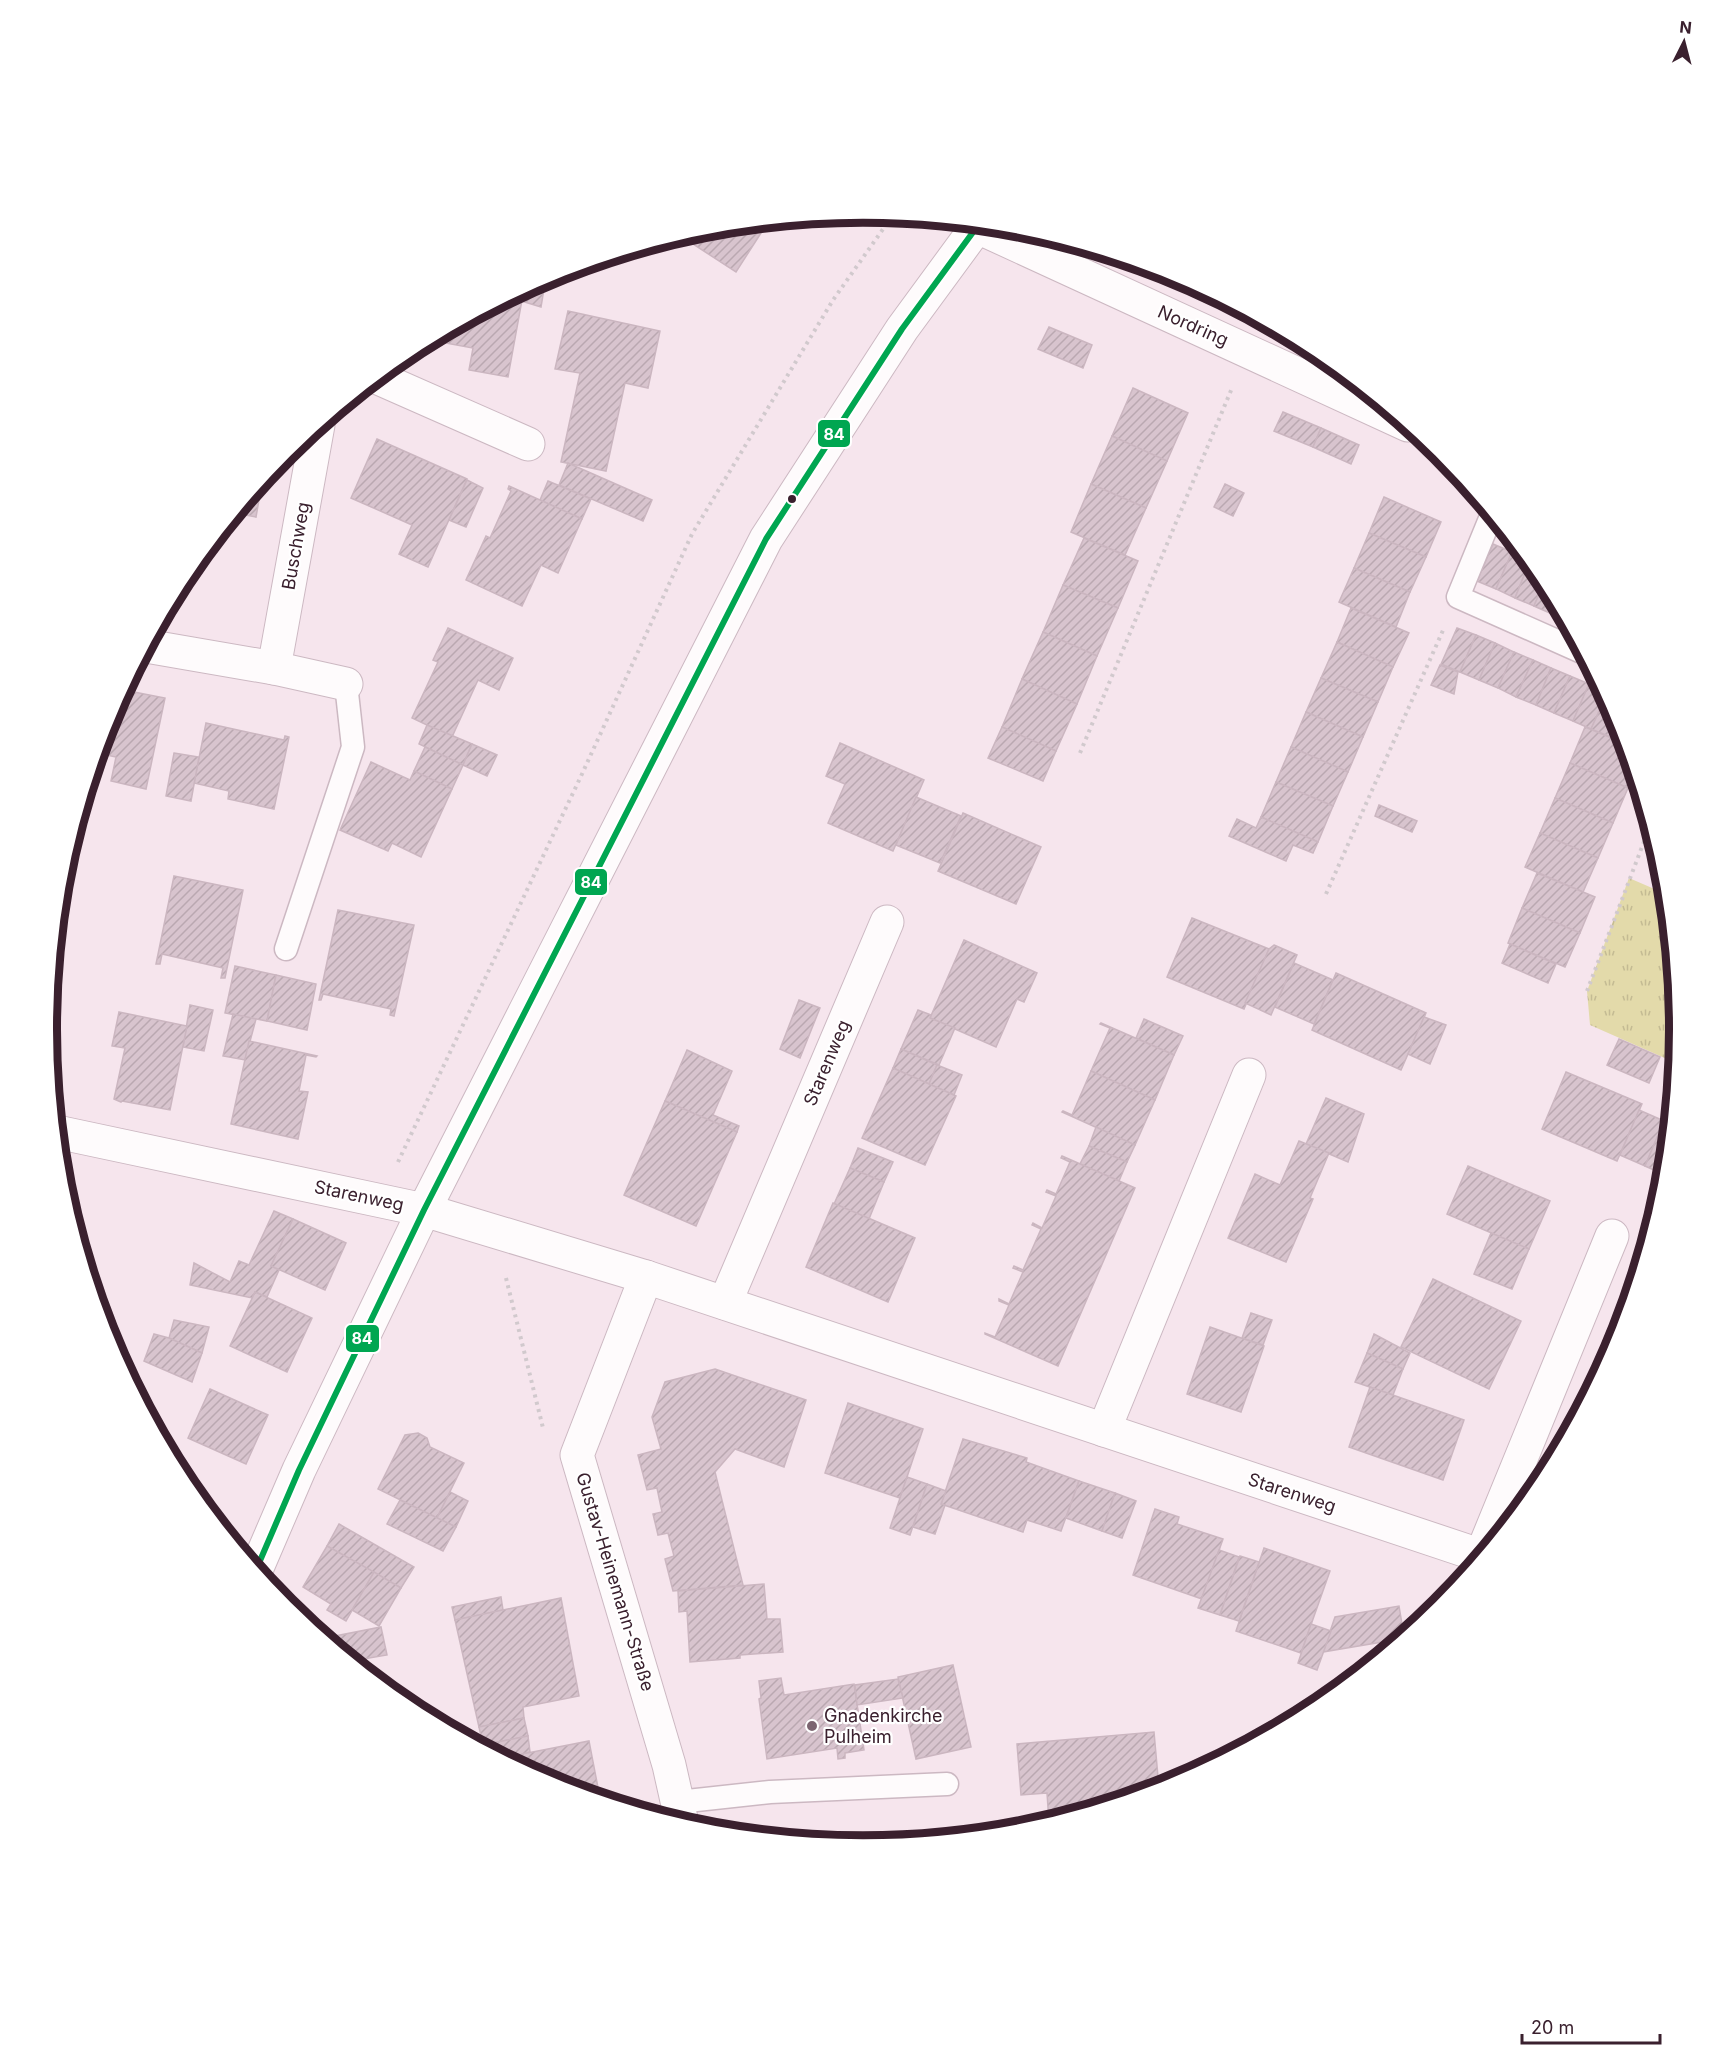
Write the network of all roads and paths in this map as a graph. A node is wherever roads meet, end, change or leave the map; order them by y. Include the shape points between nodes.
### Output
1 (887, 224) edge
2 (971, 230) edge
3 (995, 234) edge
4 (1248, 351) junction
5 (385, 381) edge
6 (1382, 413) edge
7 (316, 438) edge
8 (528, 444) dead end
9 (1489, 522) edge
10 (1458, 597) junction
11 (154, 647) edge
12 (1573, 648) edge
13 (274, 668) junction
14 (346, 684) joint
15 (1080, 753) dead end
16 (1646, 837) edge
17 (1326, 894) dead end
18 (886, 922) dead end
19 (286, 949) dead end
20 (1587, 991) dead end
21 (1249, 1075) dead end
22 (64, 1133) edge
23 (395, 1167) dead end
24 (424, 1210) junction
25 (495, 1231) junction
26 (1612, 1236) dead end
27 (646, 1277) junction
28 (725, 1303) junction
29 (1104, 1430) junction
30 (577, 1455) junction
31 (1491, 1533) edge
32 (1474, 1553) edge
33 (259, 1562) edge
34 (946, 1784) dead end
35 (680, 1813) edge

1 - 23 path via 833,300 692,534
2 - 24 street via 902,328 766,539
3 - 4 street, Nordring
4 - 6 street, Nordring
4 - 15 path
5 - 8 street
7 - 13 street, Buschweg
9 - 10 lane
10 - 12 lane
10 - 17 path
11 - 13 street
13 - 14 street
14 - 19 lane via 353,747
16 - 20 path
18 - 28 street, Starenweg
21 - 29 street
22 - 24 street, Starenweg
24 - 25 street, Starenweg
24 - 33 street via 299,1470
25 - 27 street, Starenweg
25 - 30 path via 549,1451
26 - 31 street, Starenweg
27 - 28 street, Starenweg
27 - 30 street, Gustav-Heinemann-Straße
28 - 29 street, Starenweg
29 - 32 street, Starenweg
30 - 35 street, Gustav-Heinemann-Straße
34 - 35 lane via 770,1792

